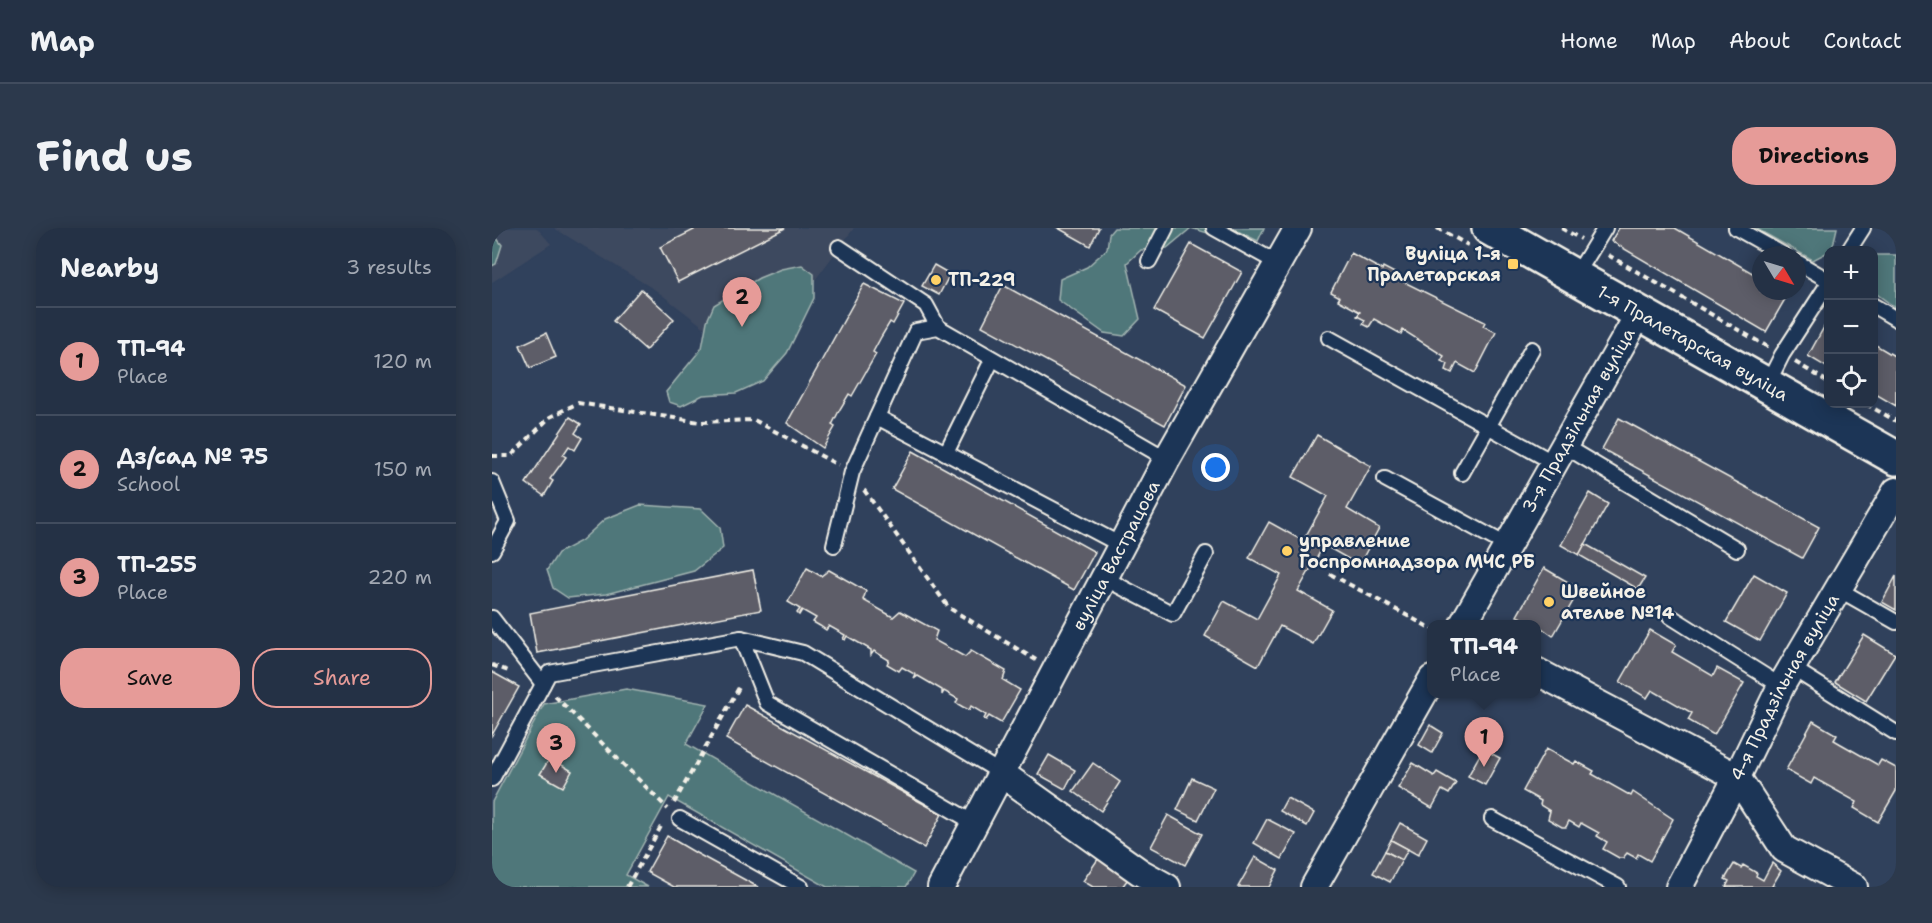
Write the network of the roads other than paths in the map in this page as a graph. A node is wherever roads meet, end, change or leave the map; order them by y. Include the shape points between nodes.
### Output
1 (1166, 228) edge
2 (1214, 228) edge
3 (1298, 228) edge
4 (1489, 228) edge
5 (1605, 228) edge
6 (1736, 228) edge
7 (1863, 228) edge
8 (1768, 246) edge
9 (1852, 246) edge
10 (839, 248) dead end
11 (1149, 261) dead end
12 (1279, 264) junction
13 (1806, 268) edge
14 (1575, 276) junction
15 (1824, 279) edge
16 (1824, 288) edge
17 (1878, 308) edge
18 (1640, 312) junction
19 (1896, 319) edge
20 (938, 327) junction
21 (1329, 338) dead end
22 (1532, 349) dead end
23 (992, 360) junction
24 (1766, 387) junction
25 (877, 417) junction
26 (1488, 426) junction
27 (946, 453) junction
28 (1561, 456) junction
29 (1896, 458) edge
30 (1167, 459) junction
31 (1462, 473) dead end
32 (1385, 479) dead end
33 (492, 482) edge
34 (1896, 491) edge
35 (834, 544) dead end
36 (1121, 545) junction
37 (1508, 546) junction
38 (1737, 549) dead end
39 (492, 551) edge
40 (1206, 554) dead end
41 (1104, 578) junction
42 (1838, 589) junction
43 (1670, 616) dead end
44 (492, 618) edge
45 (1465, 620) edge
46 (1896, 622) edge
47 (741, 638) junction
48 (1541, 675) edge
49 (1786, 677) junction
50 (543, 684) junction
51 (1427, 686) edge
52 (1896, 733) edge
53 (1001, 773) junction
54 (1737, 777) junction
55 (492, 779) edge
56 (675, 815) road end
57 (1492, 819) dead end
58 (976, 824) junction
59 (801, 887) edge
60 (942, 887) edge
61 (1167, 887) edge
62 (1314, 887) edge
63 (1618, 887) edge
64 (1679, 887) edge
65 (1854, 887) edge

1 - 11 lane
2 - 12 lane
3 - 12 street, вуліца Вастрацова
4 - 14 main road, 1-я Пралетарская вуліца
5 - 14 lane
6 - 8 lane
7 - 9 lane
10 - 20 lane via 926,305
12 - 30 street, вуліца Вастрацова
13 - 15 lane
14 - 18 main road, 1-я Пралетарская вуліца
16 - 24 lane
17 - 19 lane
18 - 24 main road, 1-я Пралетарская вуліца
18 - 28 street, 3-я Прадзільная вуліца
20 - 23 lane
20 - 25 lane via 916,331
21 - 26 lane
22 - 26 lane
23 - 27 lane
23 - 30 lane
24 - 29 main road, 1-я Пралетарская вуліца
25 - 27 lane
25 - 35 lane via 852,472
26 - 28 lane
26 - 31 lane
27 - 36 lane
28 - 37 street, 3-я Прадзільная вуліца
28 - 38 lane
30 - 36 street, вуліца Вастрацова
32 - 37 lane
33 - 39 lane via 508,521
34 - 42 street, 4-я Прадзільная вуліца
36 - 41 street, вуліца Вастрацова
37 - 45 street, 3-я Прадзільная вуліца
40 - 41 lane via 1173,614
41 - 53 street, вуліца Вастрацова
42 - 46 lane
42 - 49 street, 4-я Прадзільная вуліца
43 - 49 lane
44 - 50 lane
47 - 50 lane via 549,673
47 - 53 lane via 802,654
47 - 58 lane via 767,703
48 - 54 street
49 - 52 lane
49 - 54 street, 4-я Прадзільная вуліца
50 - 55 lane
51 - 62 street
53 - 58 street, вуліца Вастрацова
53 - 61 street
54 - 64 street, 4-я Прадзільная вуліца
54 - 65 street via 1784,849
56 - 59 lane
57 - 63 lane
58 - 60 street, вуліца Вастрацова

